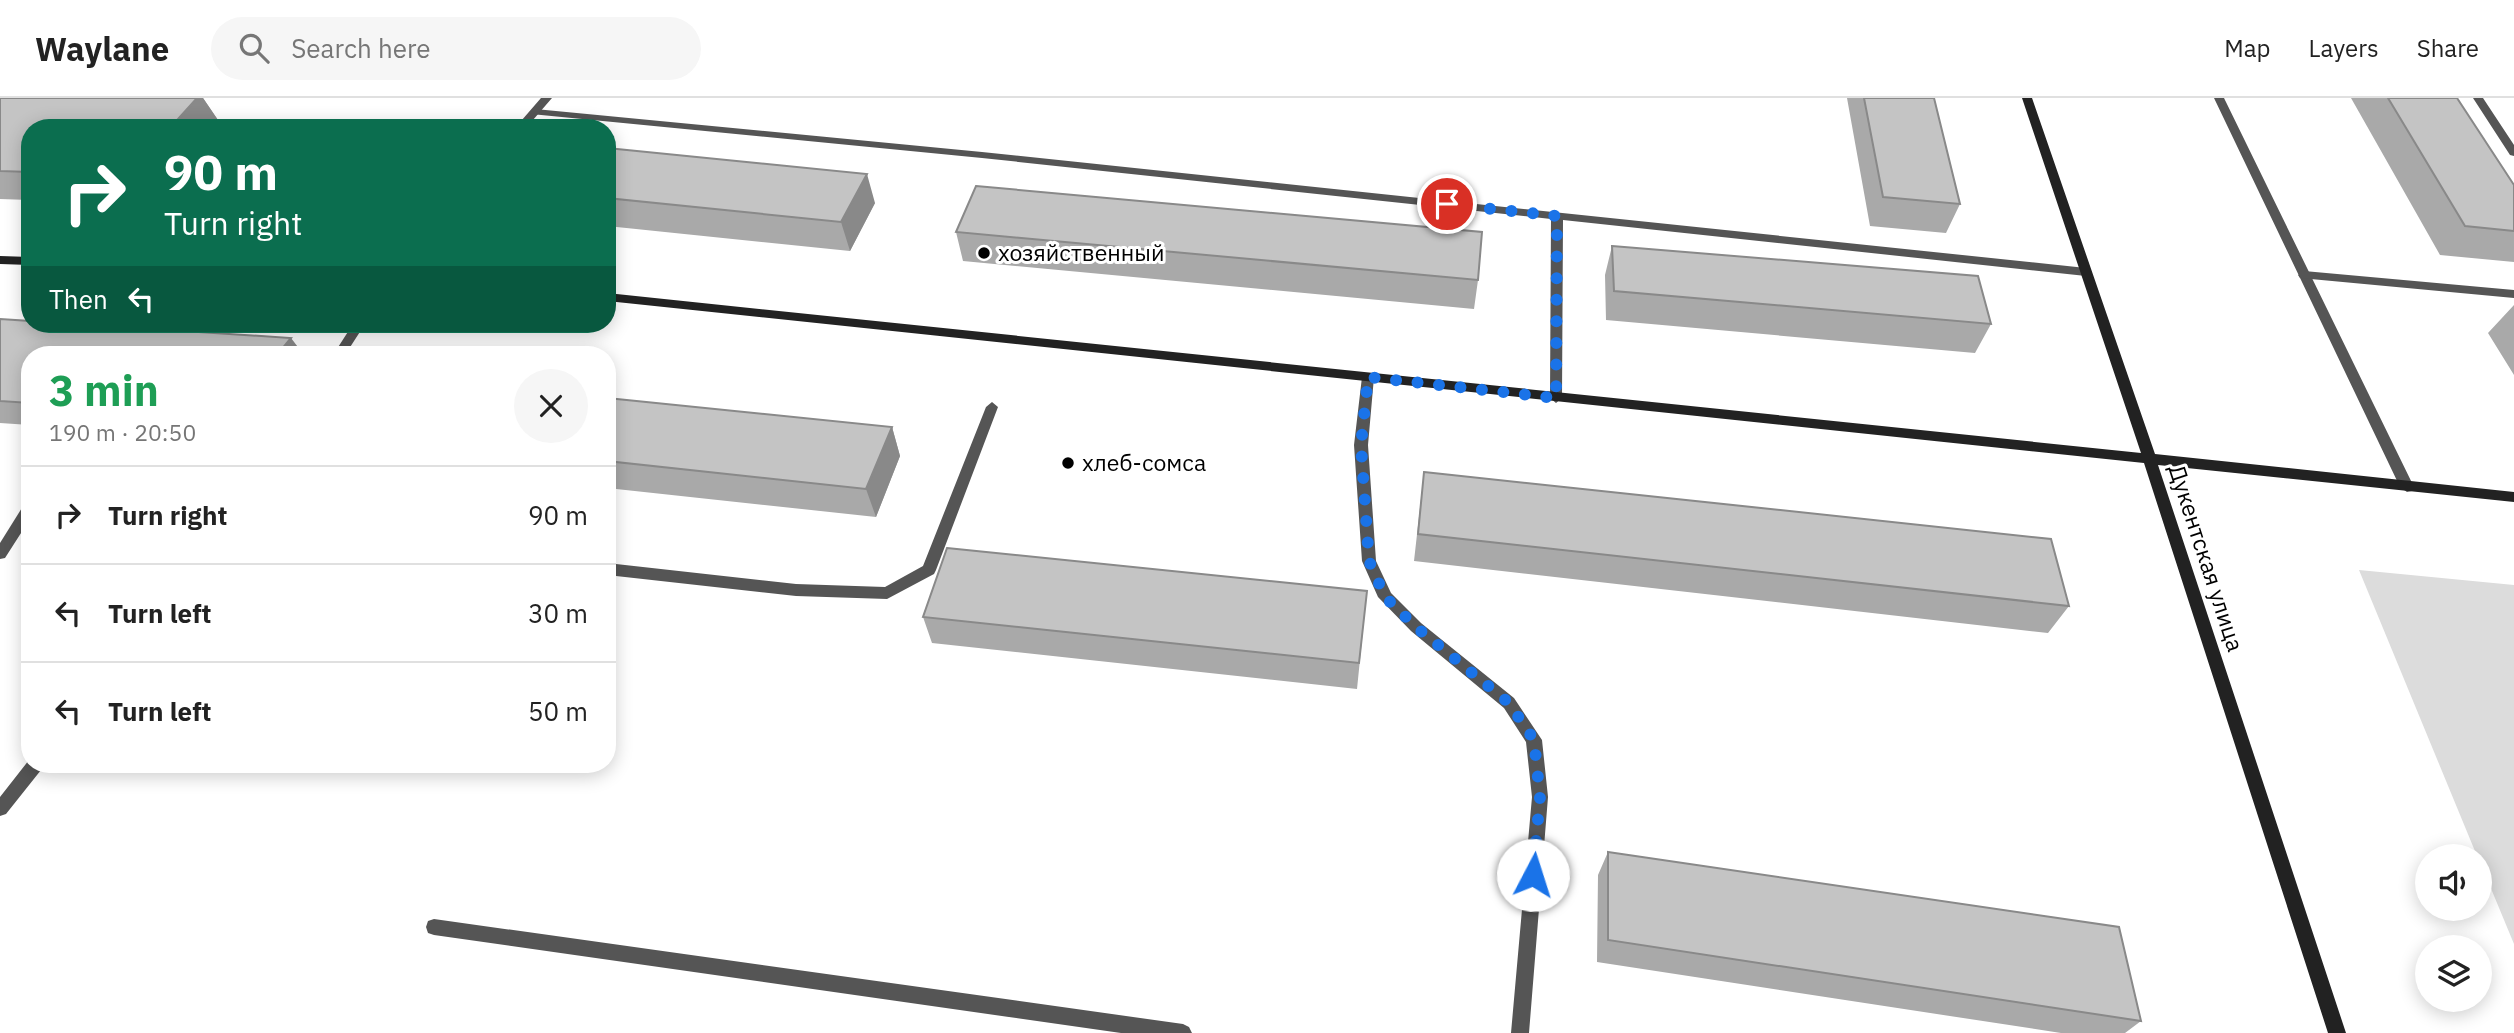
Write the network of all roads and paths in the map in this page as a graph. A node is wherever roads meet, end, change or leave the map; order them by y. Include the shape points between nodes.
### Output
1 (547, 98) edge
2 (2027, 98) edge
3 (2219, 98) edge
4 (2478, 98) edge
5 (535, 112) junction
6 (528, 119) edge
7 (604, 119) edge
8 (616, 120) edge
9 (2514, 153) edge
10 (1557, 216) junction
11 (0, 260) edge
12 (21, 261) edge
13 (2086, 272) junction
14 (2304, 275) junction
15 (2514, 294) edge
16 (616, 298) edge
17 (1368, 377) junction
18 (1556, 398) junction
19 (992, 407) dead end
20 (2150, 460) junction
21 (2407, 487) junction
22 (2514, 497) edge
23 (21, 521) edge
24 (0, 554) edge
25 (616, 570) edge
26 (29, 773) edge
27 (0, 809) edge
28 (434, 927) dead end
29 (1183, 1033) edge
30 (1520, 1033) edge
31 (2337, 1033) edge

1 - 5 street
2 - 13 main road, Дукентская улица
3 - 14 street
4 - 9 street
5 - 6 street
5 - 7 street
8 - 10 street
10 - 13 street
10 - 18 street
11 - 12 main road
13 - 20 main road, Дукентская улица
14 - 15 street
14 - 21 street
16 - 17 main road
17 - 18 main road
17 - 30 street via 1361,445 1369,561 1385,597 1509,703 1534,740 1540,797
18 - 20 main road
19 - 25 street via 929,570 887,593 796,590
20 - 21 main road
20 - 31 main road, Дукентская улица
21 - 22 main road
23 - 24 street
26 - 27 street
28 - 29 street

